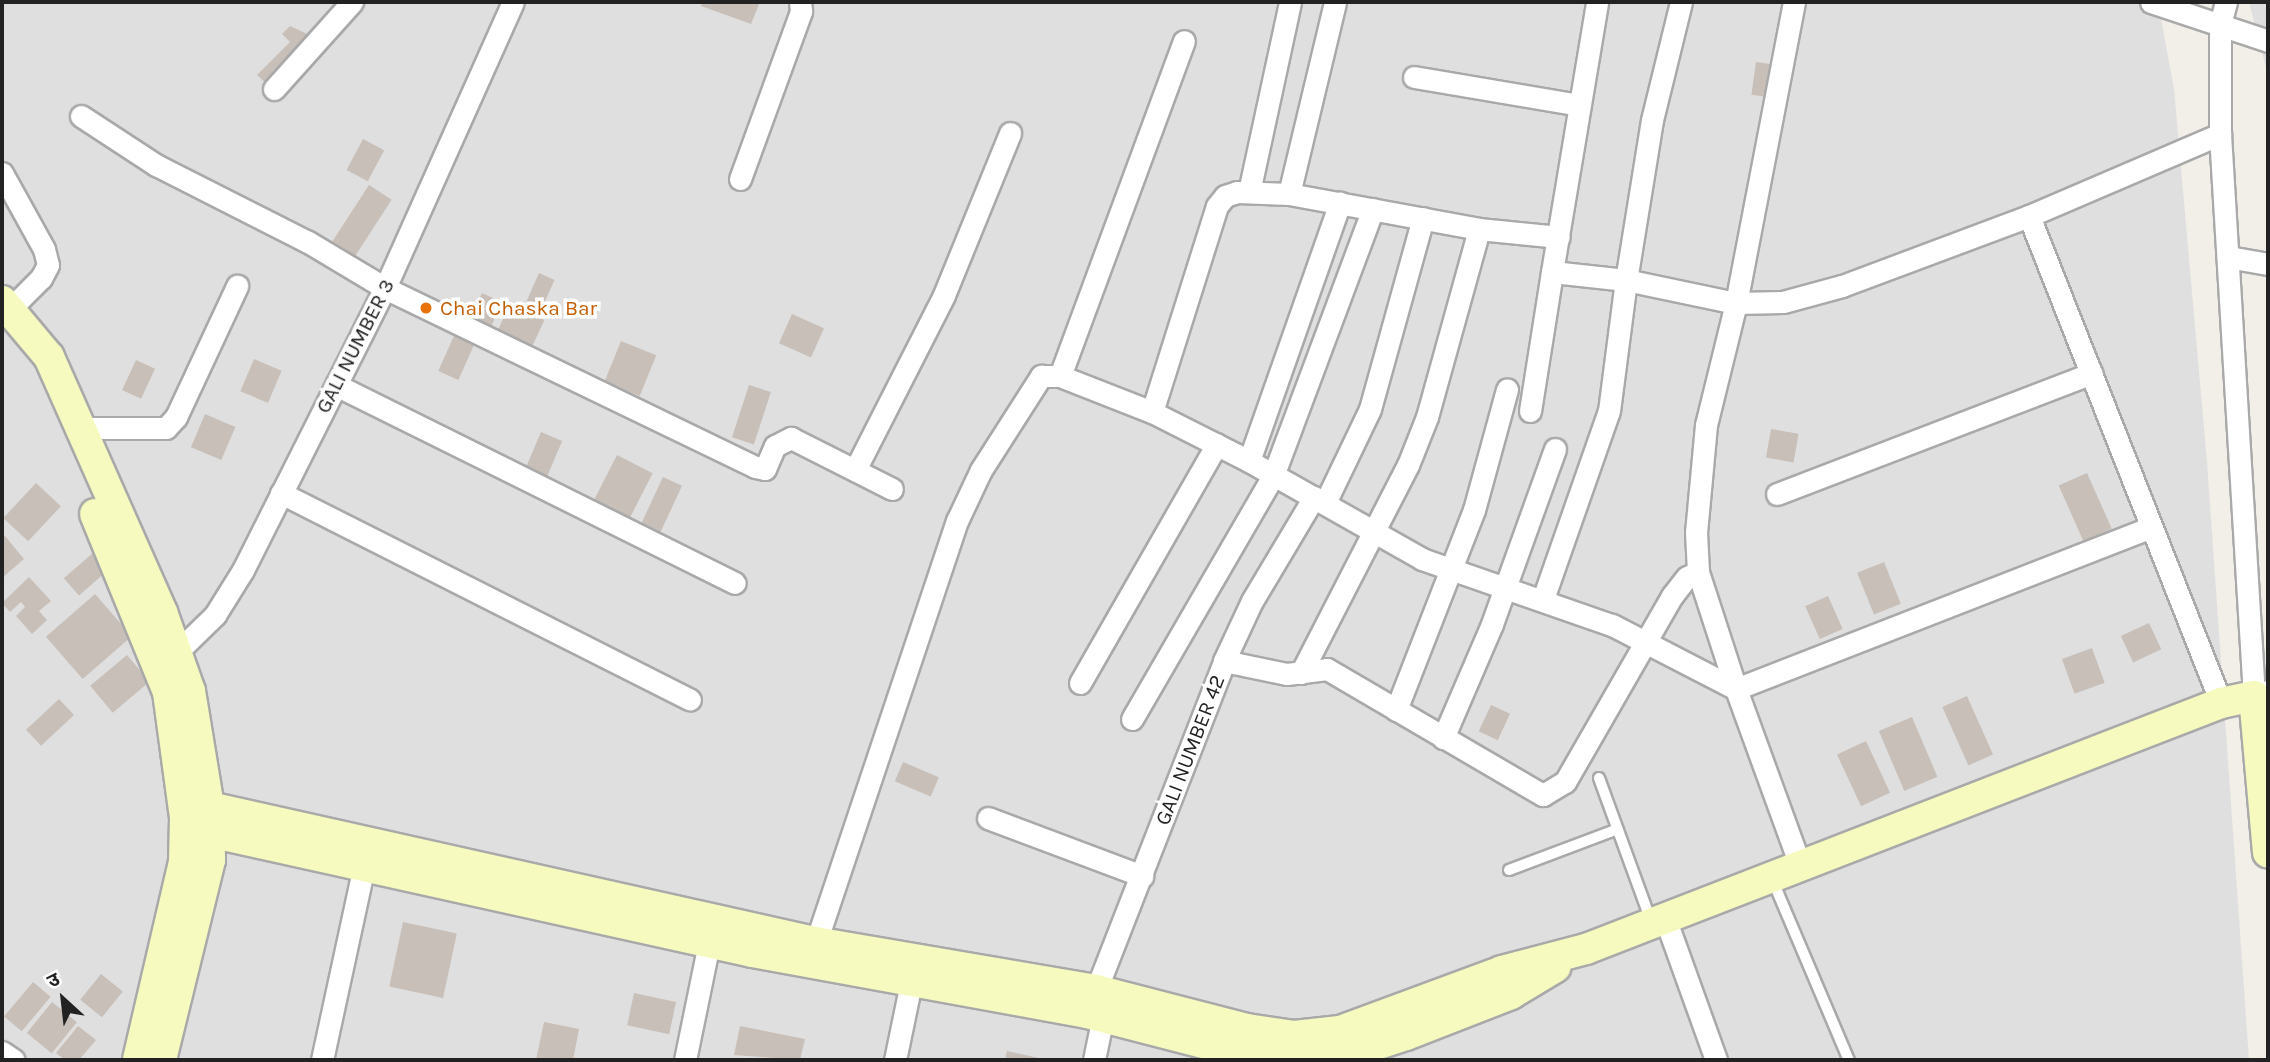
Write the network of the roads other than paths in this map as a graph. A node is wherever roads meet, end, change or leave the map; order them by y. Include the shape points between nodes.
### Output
1 (352, 2) edge
2 (513, 2) edge
3 (800, 2) edge
4 (1290, 2) edge
5 (1335, 2) edge
6 (1597, 2) edge
7 (1681, 2) edge
8 (1794, 2) edge
9 (2151, 2) edge
10 (2226, 2) edge
11 (2220, 25) junction
12 (1184, 41) dead end
13 (2268, 41) edge
14 (1415, 77) dead end
15 (274, 89) dead end
16 (1580, 105) junction
17 (81, 116) dead end
18 (1010, 133) dead end
19 (2220, 134) junction
20 (2, 173) edge
21 (740, 179) dead end
22 (1249, 192) junction
23 (1289, 194) junction
24 (1340, 203) junction
25 (1373, 209) junction
26 (2029, 216) junction
27 (1423, 218) junction
28 (1479, 229) junction
29 (1559, 237) junction
30 (2228, 257) junction
31 (2268, 264) edge
32 (1552, 272) junction
33 (1626, 280) junction
34 (237, 286) dead end
35 (385, 288) junction
36 (1736, 303) junction
37 (5, 313) edge
38 (2092, 373) junction
39 (1060, 376) junction
40 (336, 385) junction
41 (1507, 389) dead end
42 (1530, 411) dead end
43 (1152, 412) junction
44 (80, 428) junction
45 (1217, 444) junction
46 (1555, 449) dead end
47 (1249, 460) junction
48 (855, 470) junction
49 (1273, 476) junction
50 (892, 489) dead end
51 (281, 493) junction
52 (1777, 494) dead end
53 (1319, 500) junction
54 (2151, 527) junction
55 (1373, 530) junction
56 (1453, 570) junction
57 (1698, 572) junction
58 (735, 583) dead end
59 (1506, 585) junction
60 (1543, 599) junction
61 (1647, 643) junction
62 (167, 655) junction
63 (1224, 662) junction
64 (1301, 673) junction
65 (1080, 682) dead end
66 (1736, 689) junction
67 (2261, 693) edge
68 (690, 700) dead end
69 (2221, 704) junction
70 (1396, 710) junction
71 (1132, 719) dead end
72 (1443, 738) junction
73 (1599, 778) dead end
74 (988, 818) dead end
75 (209, 820) junction
76 (1618, 829) junction
77 (2268, 852) edge
78 (364, 865) junction
79 (1800, 865) junction
80 (1509, 870) dead end
81 (1142, 876) junction
82 (1771, 877) junction
83 (1658, 921) junction
84 (712, 930) junction
85 (1586, 949) junction
86 (812, 953) junction
87 (913, 971) junction
88 (1095, 1006) junction
89 (2, 1052) edge
90 (14, 1060) edge
91 (138, 1060) edge
92 (161, 1060) edge
93 (322, 1060) edge
94 (685, 1060) edge
95 (895, 1060) edge
96 (1094, 1060) edge
97 (1289, 1060) edge
98 (1299, 1060) edge
99 (1716, 1060) edge
100 (1849, 1060) edge

1 - 15 street
2 - 35 street, GALI NUMBER 3
3 - 21 street via 801,11
4 - 22 street
5 - 23 street
6 - 16 street
7 - 33 street via 1652,120
8 - 36 street
9 - 11 street
10 - 11 street
11 - 13 street
11 - 19 street
12 - 39 street
14 - 16 street
16 - 29 street
17 - 35 street via 166,171 308,242
18 - 48 street via 944,295
19 - 26 street
19 - 30 street
20 - 37 street via 44,249 48,265
22 - 23 street
22 - 43 street via 1225,196 1217,206
23 - 24 street
24 - 25 street
24 - 47 street
25 - 27 street
25 - 49 street
26 - 36 street via 1842,286 1783,302
26 - 38 street
27 - 28 street
27 - 53 street, GALI NUMBER 42 via 1370,409
28 - 29 street
28 - 55 street via 1427,416
29 - 32 street
30 - 31 street
30 - 67 street
32 - 33 street
32 - 42 street
33 - 36 street
33 - 60 street via 1609,411
34 - 44 street via 176,417 166,428
35 - 40 street, GALI NUMBER 3
35 - 48 street via 755,467 765,469 775,446 791,438
36 - 57 street via 1706,425 1696,532
37 - 44 street via 49,358
37 - 62 street
38 - 52 street
38 - 54 street
39 - 43 street
39 - 86 street via 1041,376 1035,382 981,470 957,521
40 - 51 street, GALI NUMBER 3
40 - 58 street
41 - 56 street via 1487,473
43 - 45 street
44 - 62 street
45 - 47 street
45 - 65 street
46 - 59 street
47 - 49 street
48 - 50 street
49 - 53 street
49 - 71 street
51 - 62 street, GALI NUMBER 3 via 215,615
51 - 68 street
53 - 55 street
53 - 63 street, GALI NUMBER 42 via 1252,601
54 - 66 street
54 - 69 street
55 - 56 street via 1422,559
55 - 64 street
56 - 59 street
56 - 70 street
57 - 61 street via 1679,585
57 - 66 street
59 - 60 street
59 - 72 street
60 - 61 street
61 - 66 street
61 - 72 street via 1556,791 1532,791
62 - 75 street via 190,691
62 - 91 street via 181,776 184,862
63 - 64 street
63 - 81 street, GALI NUMBER 42
64 - 70 street via 1327,668
66 - 79 street
67 - 69 street
67 - 77 street
69 - 79 street
70 - 72 street
73 - 76 lane
74 - 81 street
75 - 78 street
75 - 84 street
75 - 92 street via 209,860
76 - 80 lane
76 - 83 lane
78 - 84 street
78 - 93 street
79 - 82 street
81 - 88 street, GALI NUMBER 42
82 - 83 street
82 - 100 lane
83 - 85 street
83 - 99 street
84 - 86 street
84 - 94 street
85 - 88 street via 1502,971 1340,1031 1294,1036
85 - 98 street via 1511,994 1406,1035 1345,1055
86 - 87 street
87 - 88 street
87 - 95 street
88 - 96 street, GALI NUMBER 42
88 - 97 street via 1242,1053
89 - 90 street

